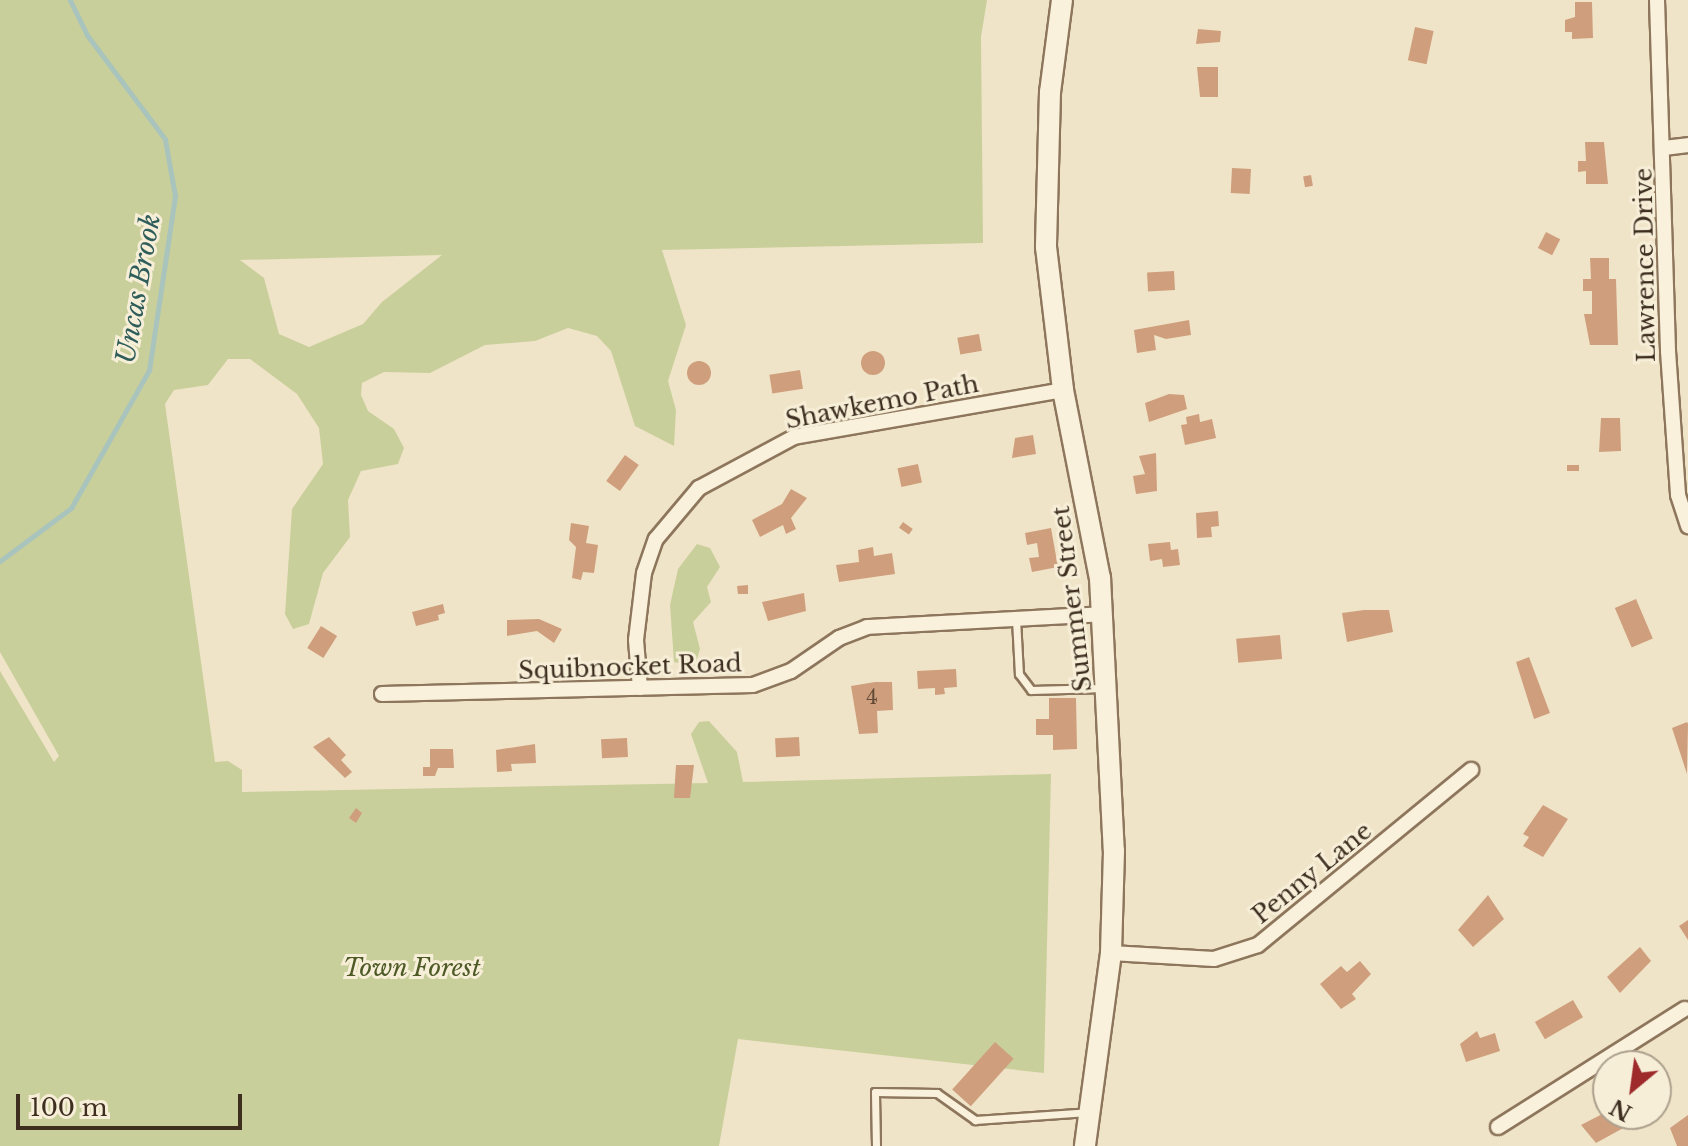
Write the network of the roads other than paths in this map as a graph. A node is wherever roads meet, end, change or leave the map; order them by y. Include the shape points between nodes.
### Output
1 (1062, 0) edge
2 (1657, 0) edge
3 (1688, 145) edge
4 (1664, 148) junction
5 (1063, 390) junction
6 (1688, 526) edge
7 (1104, 614) junction
8 (1016, 618) junction
9 (1109, 687) junction
10 (640, 688) junction
11 (382, 694) dead end
12 (1471, 770) dead end
13 (1111, 953) junction
14 (1687, 1010) edge
15 (1091, 1112) junction
16 (1498, 1127) dead end
17 (876, 1146) edge
18 (1085, 1146) edge

1 - 5 main road, Summer Street via 1050,92 1046,247
2 - 4 street, Lawrence Drive
3 - 4 street
4 - 6 street, Lawrence Drive via 1668,351 1678,495
5 - 7 main road, Summer Street
5 - 10 street, Shawkemo Path via 794,437 699,488 656,539 644,573 636,640
7 - 8 street, Squibnocket Road
7 - 9 main road, Summer Street
8 - 9 lane via 1019,674 1031,690
8 - 10 street, Squibnocket Road via 867,627 839,638 791,671 753,685
9 - 13 main road, Summer Street
10 - 11 street, Squibnocket Road
12 - 13 street, Penny Lane via 1258,945 1214,959
13 - 15 main road, Summer Street
14 - 16 street
15 - 17 lane via 975,1120 937,1093 875,1092
15 - 18 main road, Summer Street

